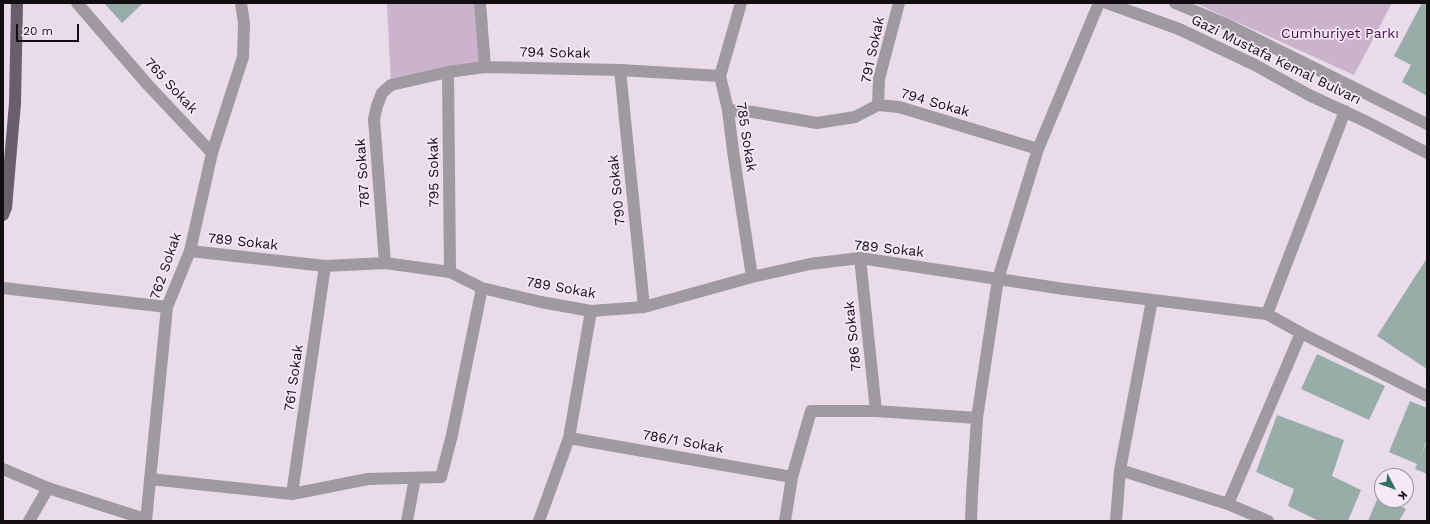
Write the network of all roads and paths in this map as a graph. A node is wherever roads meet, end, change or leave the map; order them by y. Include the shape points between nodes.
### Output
1 (17, 3) edge
2 (77, 3) edge
3 (241, 3) edge
4 (480, 3) edge
5 (741, 3) edge
6 (899, 3) edge
7 (1098, 3) edge
8 (1107, 3) edge
9 (1174, 3) edge
10 (485, 66) junction
11 (620, 70) junction
12 (448, 72) junction
13 (720, 76) junction
14 (391, 85) joint
15 (878, 105) junction
16 (728, 110) junction
17 (1345, 112) junction
18 (1427, 124) edge
19 (1038, 149) junction
20 (212, 153) junction
21 (1427, 153) edge
22 (4, 210) edge
23 (190, 251) junction
24 (860, 258) junction
25 (385, 263) junction
26 (325, 266) junction
27 (450, 272) junction
28 (752, 277) junction
29 (998, 279) junction
30 (3, 288) edge
31 (482, 288) junction
32 (1152, 300) junction
33 (167, 307) junction
34 (644, 307) junction
35 (591, 310) junction
36 (1267, 314) junction
37 (1301, 333) junction
38 (1427, 396) edge
39 (876, 411) junction
40 (977, 418) junction
41 (569, 438) junction
42 (3, 469) edge
43 (1120, 470) junction
44 (792, 477) junction
45 (415, 478) junction
46 (150, 479) junction
47 (48, 488) junction
48 (292, 494) junction
49 (1228, 504) junction
50 (145, 520) edge
51 (29, 521) edge
52 (407, 521) edge
53 (539, 521) edge
54 (785, 521) edge
55 (971, 521) edge
56 (1116, 521) edge
57 (1268, 521) edge

1 - 22 main road via 15,103
2 - 20 street, 765 Sokak via 148,85
3 - 20 street, 762 Sokak via 244,23 243,57
4 - 10 street
5 - 13 street, 785 Sokak
6 - 15 street, 791 Sokak via 879,79
7 - 19 street
8 - 17 street, Gazi Mustafa Kemal Bulvarı via 1178,29 1255,65
9 - 18 street, Gazi Mustafa Kemal Bulvarı via 1226,24
10 - 11 street, 794 Sokak
10 - 12 street, 794 Sokak
11 - 13 street, 794 Sokak
11 - 34 street, 790 Sokak
12 - 14 street, 794 Sokak
12 - 27 street, 795 Sokak
13 - 16 street, 785 Sokak
14 - 25 street, 787 Sokak via 382,94 374,119
15 - 16 street, 794 Sokak via 855,117 818,123
15 - 19 street, 794 Sokak via 899,107
16 - 28 street, 785 Sokak
17 - 21 street, Gazi Mustafa Kemal Bulvarı
17 - 36 street
19 - 29 street
20 - 23 street, 762 Sokak
23 - 26 street, 789 Sokak
23 - 33 street, 762 Sokak
24 - 28 street, 789 Sokak via 810,264
24 - 29 street, 789 Sokak
24 - 39 street, 786 Sokak
25 - 26 street, 789 Sokak
25 - 27 street, 789 Sokak
26 - 48 street, 761 Sokak
27 - 31 street, 789 Sokak
28 - 34 street, 789 Sokak
29 - 32 street, 789 Sokak
29 - 40 street
30 - 33 street
31 - 35 street, 789 Sokak via 541,302
31 - 45 street via 441,477
32 - 36 street, 789 Sokak
32 - 43 street
33 - 46 street, 762 Sokak
34 - 35 street, 789 Sokak
35 - 41 street
36 - 37 street
37 - 38 street
37 - 49 street
39 - 40 street
39 - 44 street via 811,411
40 - 55 street
41 - 44 street, 786/1 Sokak
41 - 53 street
42 - 47 street
43 - 49 street
43 - 56 street
44 - 54 street
45 - 48 street via 368,479
45 - 52 street
46 - 48 street
46 - 50 street, 762 Sokak
47 - 50 street
47 - 51 street
49 - 57 street

